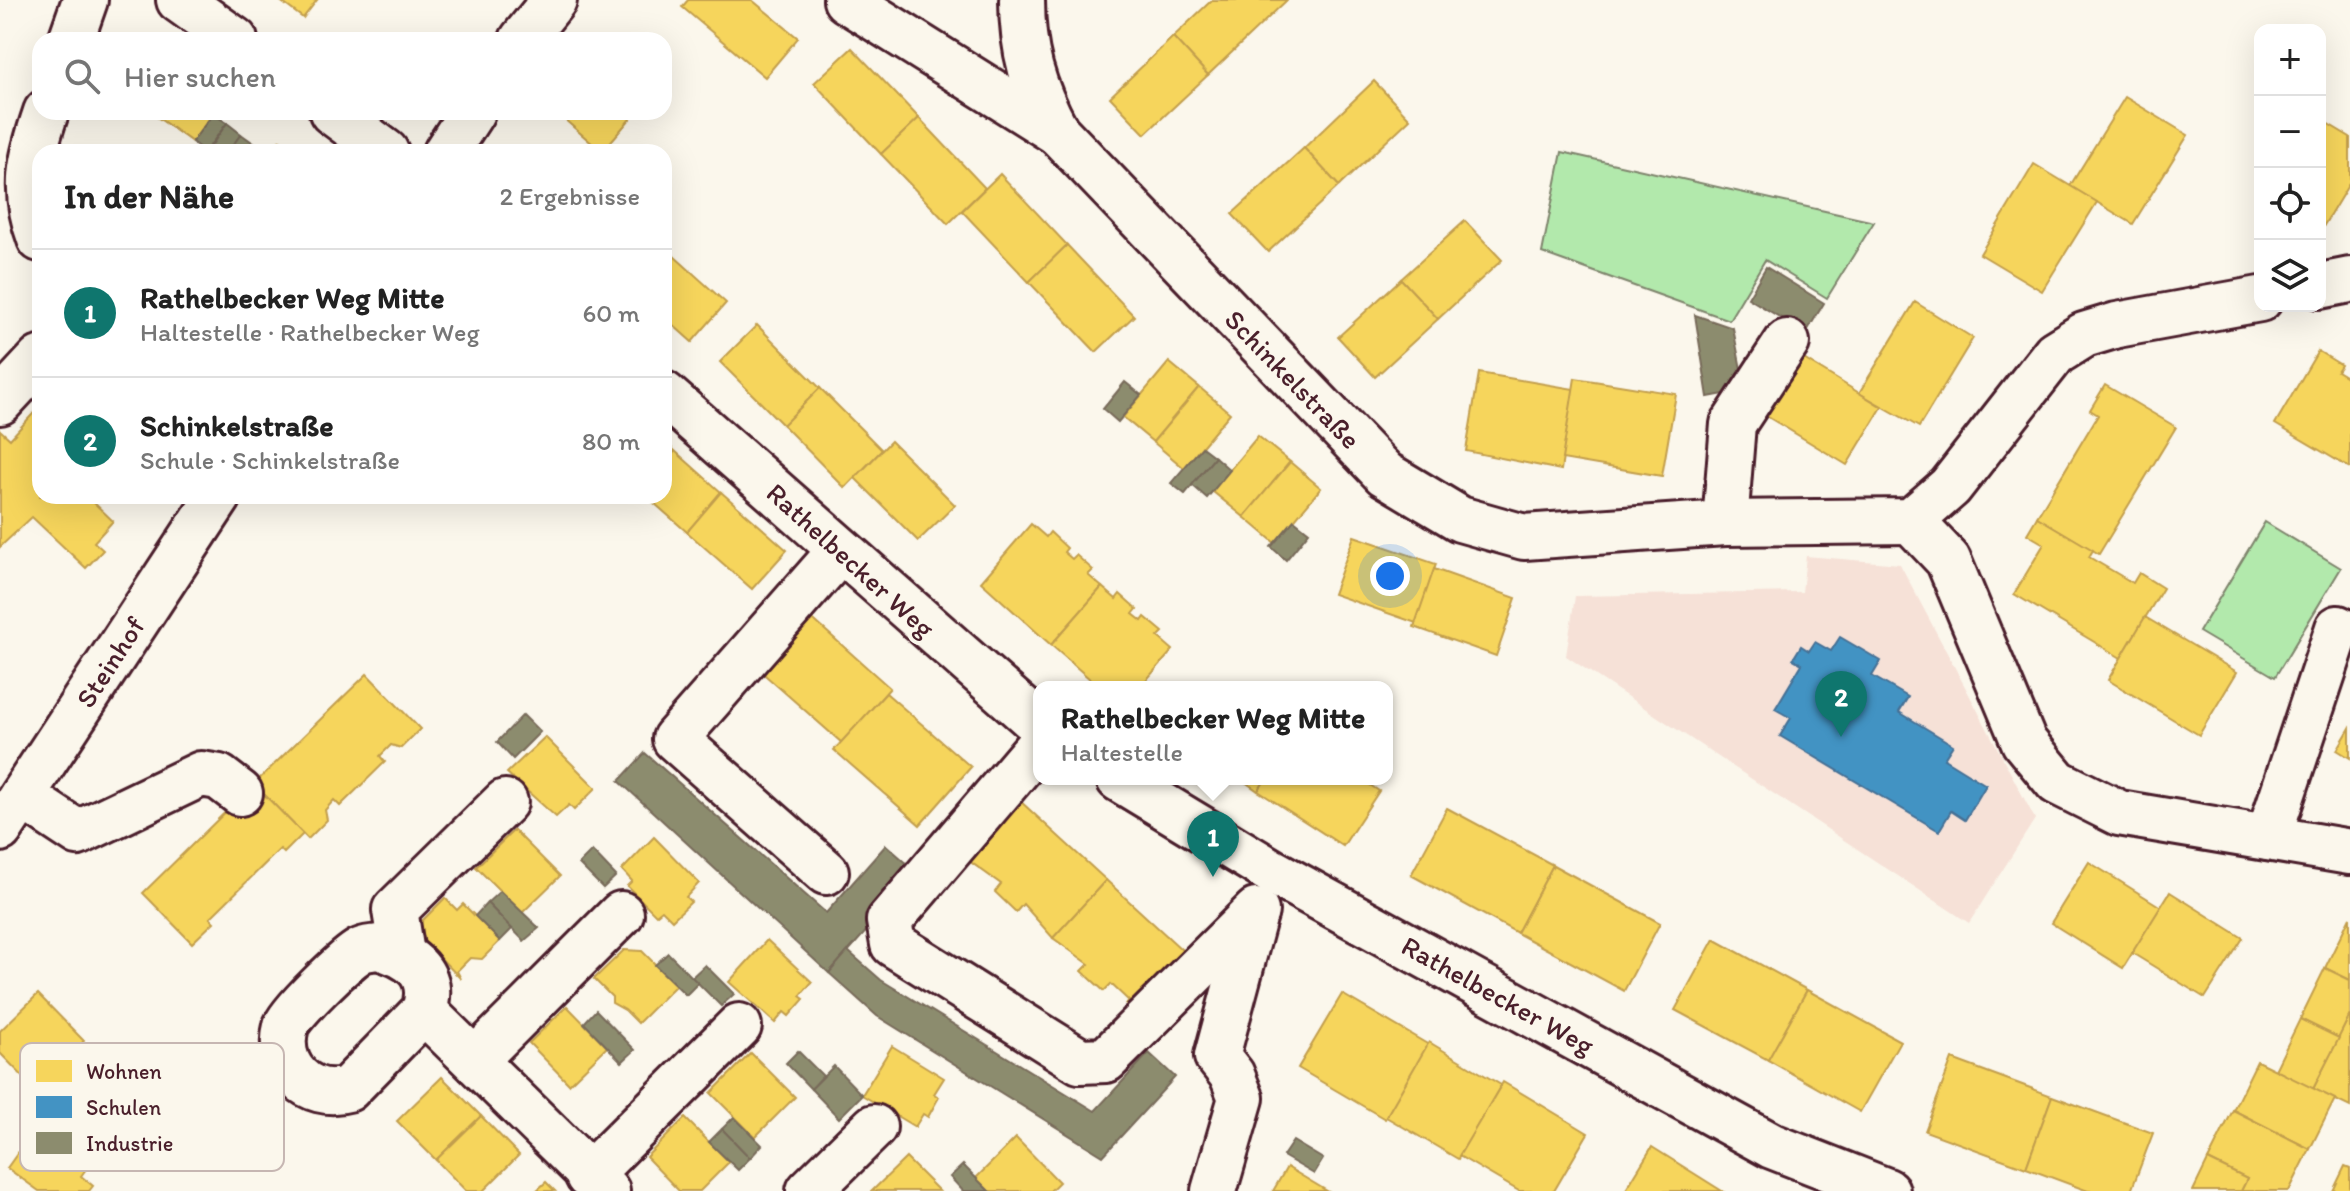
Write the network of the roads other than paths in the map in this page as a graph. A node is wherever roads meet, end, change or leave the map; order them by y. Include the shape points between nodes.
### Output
1 (85, 0) edge
2 (179, 0) edge
3 (554, 0) edge
4 (846, 0) edge
5 (1022, 0) edge
6 (74, 32) edge
7 (224, 32) edge
8 (528, 32) edge
9 (43, 120) edge
10 (343, 120) edge
11 (467, 120) edge
12 (1057, 132) junction
13 (35, 144) edge
14 (375, 144) edge
15 (451, 144) edge
16 (32, 153) edge
17 (32, 218) edge
18 (2350, 280) edge
19 (2326, 285) edge
20 (2254, 300) edge
21 (1787, 342) dead end
22 (32, 368) edge
23 (672, 401) edge
24 (0, 402) edge
25 (214, 504) edge
26 (1911, 521) junction
27 (1725, 523) junction
28 (840, 551) junction
29 (2338, 628) dead end
30 (1033, 719) edge
31 (1033, 752) edge
32 (1129, 785) edge
33 (240, 793) dead end
34 (505, 802) dead end
35 (11, 812) edge
36 (2268, 838) junction
37 (2350, 852) edge
38 (1271, 871) junction
39 (826, 872) dead end
40 (1256, 911) junction
41 (621, 914) dead end
42 (402, 954) junction
43 (424, 1011) junction
44 (739, 1026) dead end
45 (283, 1043) edge
46 (284, 1048) edge
47 (475, 1060) junction
48 (874, 1127) dead end
49 (598, 1183) edge
50 (809, 1191) edge
51 (1214, 1191) edge
52 (1887, 1191) edge

1 - 6 street
2 - 7 street
3 - 8 street
4 - 12 street
5 - 12 street, Schinkelstraße via 1022,41 1035,90
9 - 13 street
10 - 14 street
11 - 15 street
12 - 27 street, Schinkelstraße via 1385,474 1460,519 1524,537
16 - 17 street
18 - 19 street
20 - 26 street via 2117,325 2084,335 2055,353 1950,487
21 - 27 street via 1733,424
22 - 24 street
23 - 28 street, Rathelbecker Weg
25 - 35 street, Steinhof
26 - 27 street, Schinkelstraße
26 - 36 street via 1948,560 2024,742 2057,782 2119,813
28 - 30 street, Rathelbecker Weg
28 - 39 street via 675,739
29 - 36 street
31 - 40 street via 889,921 893,944 1080,1061 1106,1060
32 - 38 street, Rathelbecker Weg
33 - 35 street via 219,777 201,774 78,833
34 - 42 street via 395,910
36 - 37 street
38 - 40 street
38 - 52 street, Rathelbecker Weg via 1772,1146
40 - 51 street via 1217,1056 1241,1098
41 - 47 street
42 - 43 street via 427,981
42 - 45 street via 378,947 361,950 286,1022
43 - 46 street via 348,1089 331,1094 298,1080
43 - 47 street
44 - 49 street
47 - 49 street
48 - 50 street

